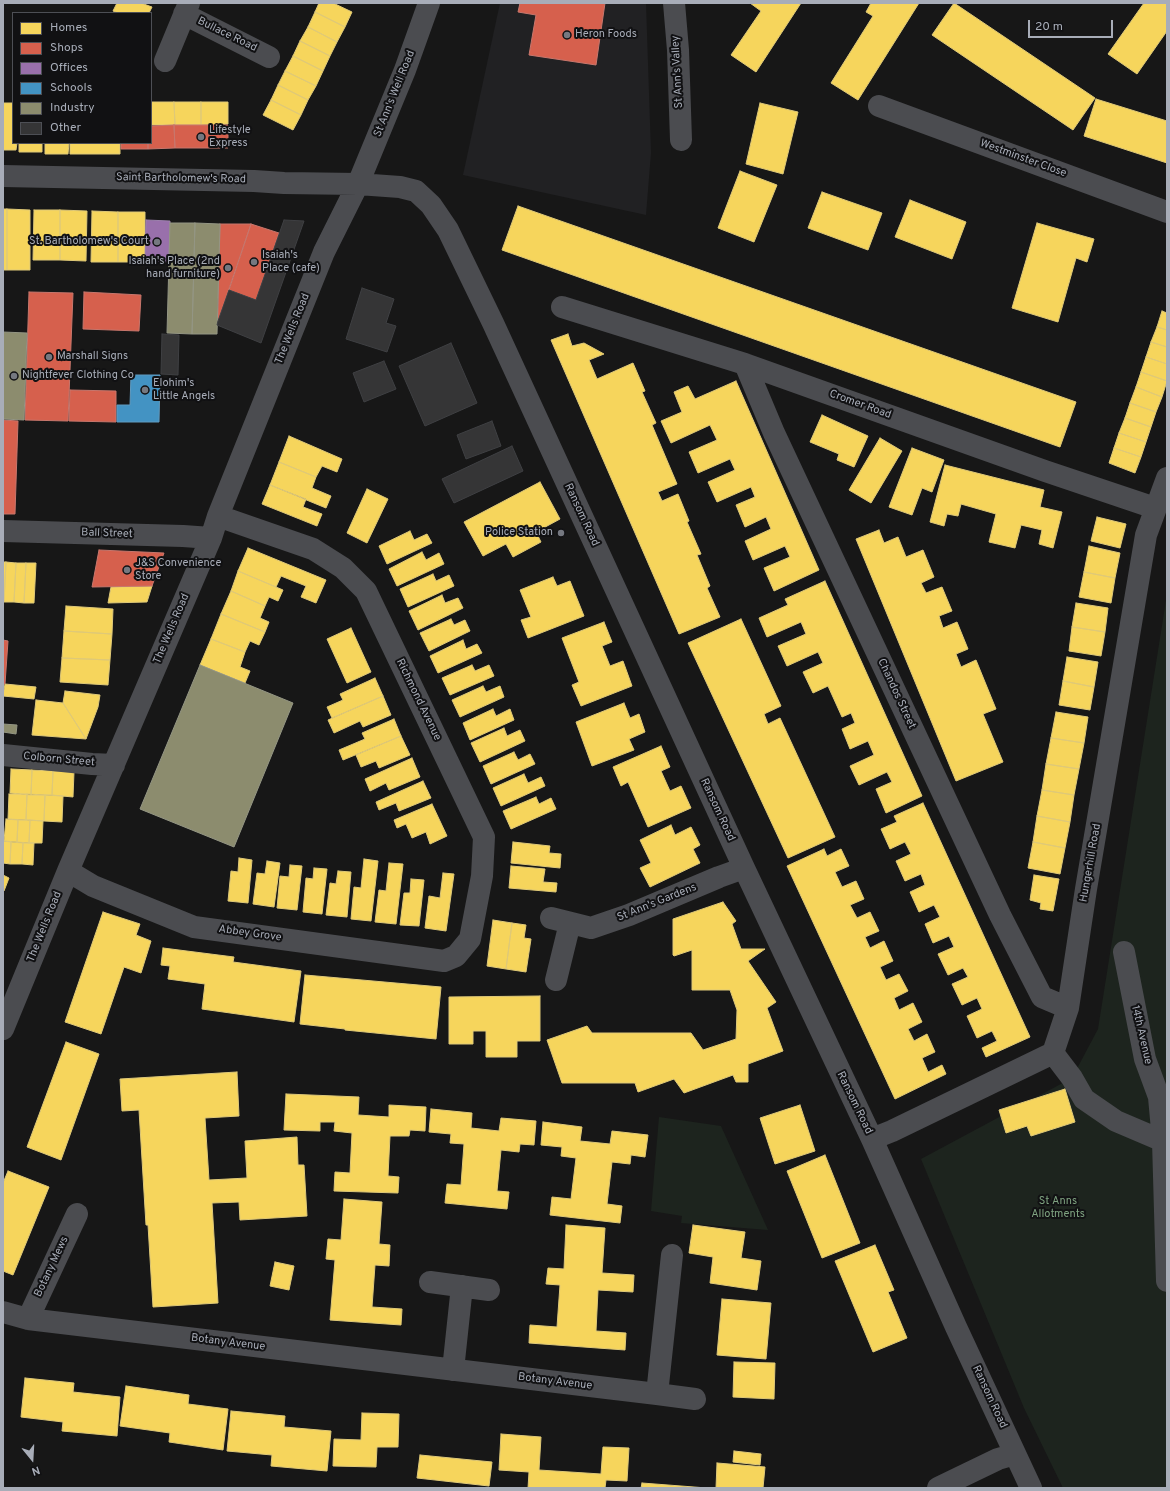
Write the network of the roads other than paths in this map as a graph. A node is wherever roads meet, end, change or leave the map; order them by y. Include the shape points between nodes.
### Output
1 (429, 3) edge
2 (674, 3) edge
3 (187, 9) edge
4 (269, 57) dead end
5 (165, 61) dead end
6 (879, 106) dead end
7 (681, 140) dead end
8 (3, 176) edge
9 (358, 184) junction
10 (1167, 212) edge
11 (562, 307) dead end
12 (745, 364) junction
13 (1167, 478) edge
14 (1156, 508) junction
15 (218, 516) junction
16 (3, 531) edge
17 (211, 538) junction
18 (3, 755) edge
19 (114, 765) junction
20 (744, 868) junction
21 (68, 871) junction
22 (1124, 952) dead end
23 (444, 961) joint
24 (556, 980) dead end
25 (1068, 1008) junction
26 (3, 1029) edge
27 (1053, 1053) junction
28 (872, 1139) junction
29 (1163, 1141) junction
30 (77, 1214) dead end
31 (672, 1255) dead end
32 (1167, 1281) edge
33 (430, 1282) dead end
34 (462, 1286) junction
35 (489, 1290) dead end
36 (3, 1312) edge
37 (28, 1319) junction
38 (453, 1370) junction
39 (657, 1394) junction
40 (695, 1399) dead end
41 (1015, 1454) junction
42 (938, 1488) edge
43 (1031, 1488) edge

1 - 9 street, St Ann's Well Road via 405,70
2 - 7 street, St Ann's Valley
3 - 4 street, Bullace Road
3 - 5 street, Bullace Road
6 - 10 street, Westminster Close
8 - 9 street, Saint Bartholomew's Road
9 - 15 street, The Wells Road via 324,252
9 - 20 street, Ransom Road via 400,187 416,191 431,205 448,230
11 - 12 street, Cromer Road
12 - 14 street, Cromer Road
12 - 25 street, Chandos Street via 774,433 1000,915 1042,996
13 - 14 street, Hungerhill Road
14 - 25 street, Hungerhill Road via 1145,542
15 - 17 street, The Wells Road
15 - 23 street, Richmond Avenue via 313,549 343,568 366,591 484,837 482,876 470,939 456,956
16 - 17 street, Ball Street
17 - 19 street, The Wells Road
18 - 19 street, Colborn Street
19 - 21 street, The Wells Road
20 - 24 street, St Ann's Gardens via 629,916 591,928 561,921
20 - 28 street, Ransom Road
21 - 23 street, Abbey Grove via 93,886 194,927
21 - 26 street, The Wells Road
22 - 29 street, 14th Avenue via 1145,1059 1159,1097
25 - 27 street, Hungerhill Road
27 - 28 street
27 - 29 street via 1084,1099 1116,1121
28 - 41 street, Ransom Road
29 - 32 street, 14th Avenue
30 - 37 street, Botany Mews
31 - 39 street
33 - 34 street
34 - 35 street
34 - 38 street
36 - 37 street, Botany Avenue
37 - 38 street, Botany Avenue
38 - 39 street, Botany Avenue
39 - 40 street, Botany Avenue
41 - 42 street
41 - 43 street, Ransom Road

